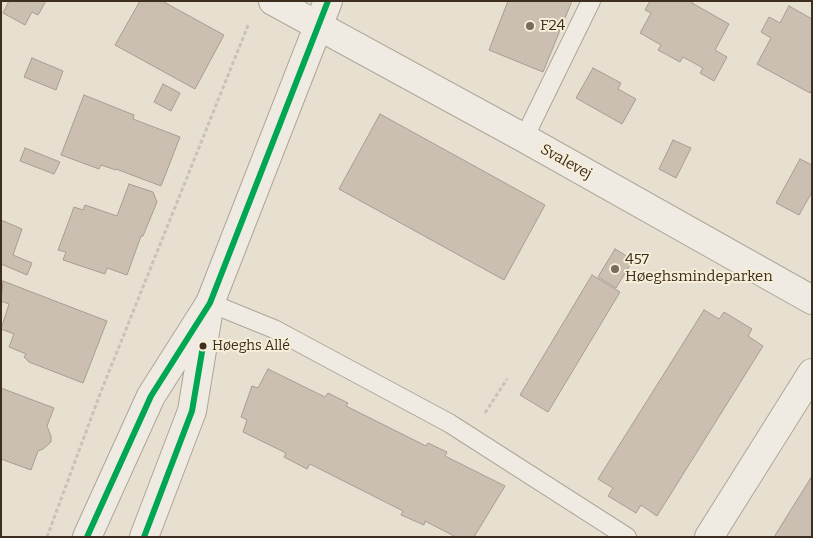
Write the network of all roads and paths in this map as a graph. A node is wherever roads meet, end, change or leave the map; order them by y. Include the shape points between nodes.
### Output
1 (273, 1) edge
2 (591, 1) edge
3 (324, 13) edge
4 (250, 20) dead end
5 (524, 138) junction
6 (812, 300) edge
7 (210, 303) junction
8 (812, 373) edge
9 (507, 379) dead end
10 (470, 437) junction
11 (47, 537) edge
12 (87, 537) edge
13 (144, 537) edge
14 (627, 537) edge
15 (709, 537) edge

1 - 3 street, Svalevej
2 - 5 lane
3 - 5 street, Svalevej
3 - 7 street
4 - 11 path via 100,394
5 - 6 street, Svalevej
7 - 10 lane via 274,330
7 - 12 street via 151,396
7 - 13 street via 192,411
8 - 15 street
9 - 10 path
10 - 14 lane

